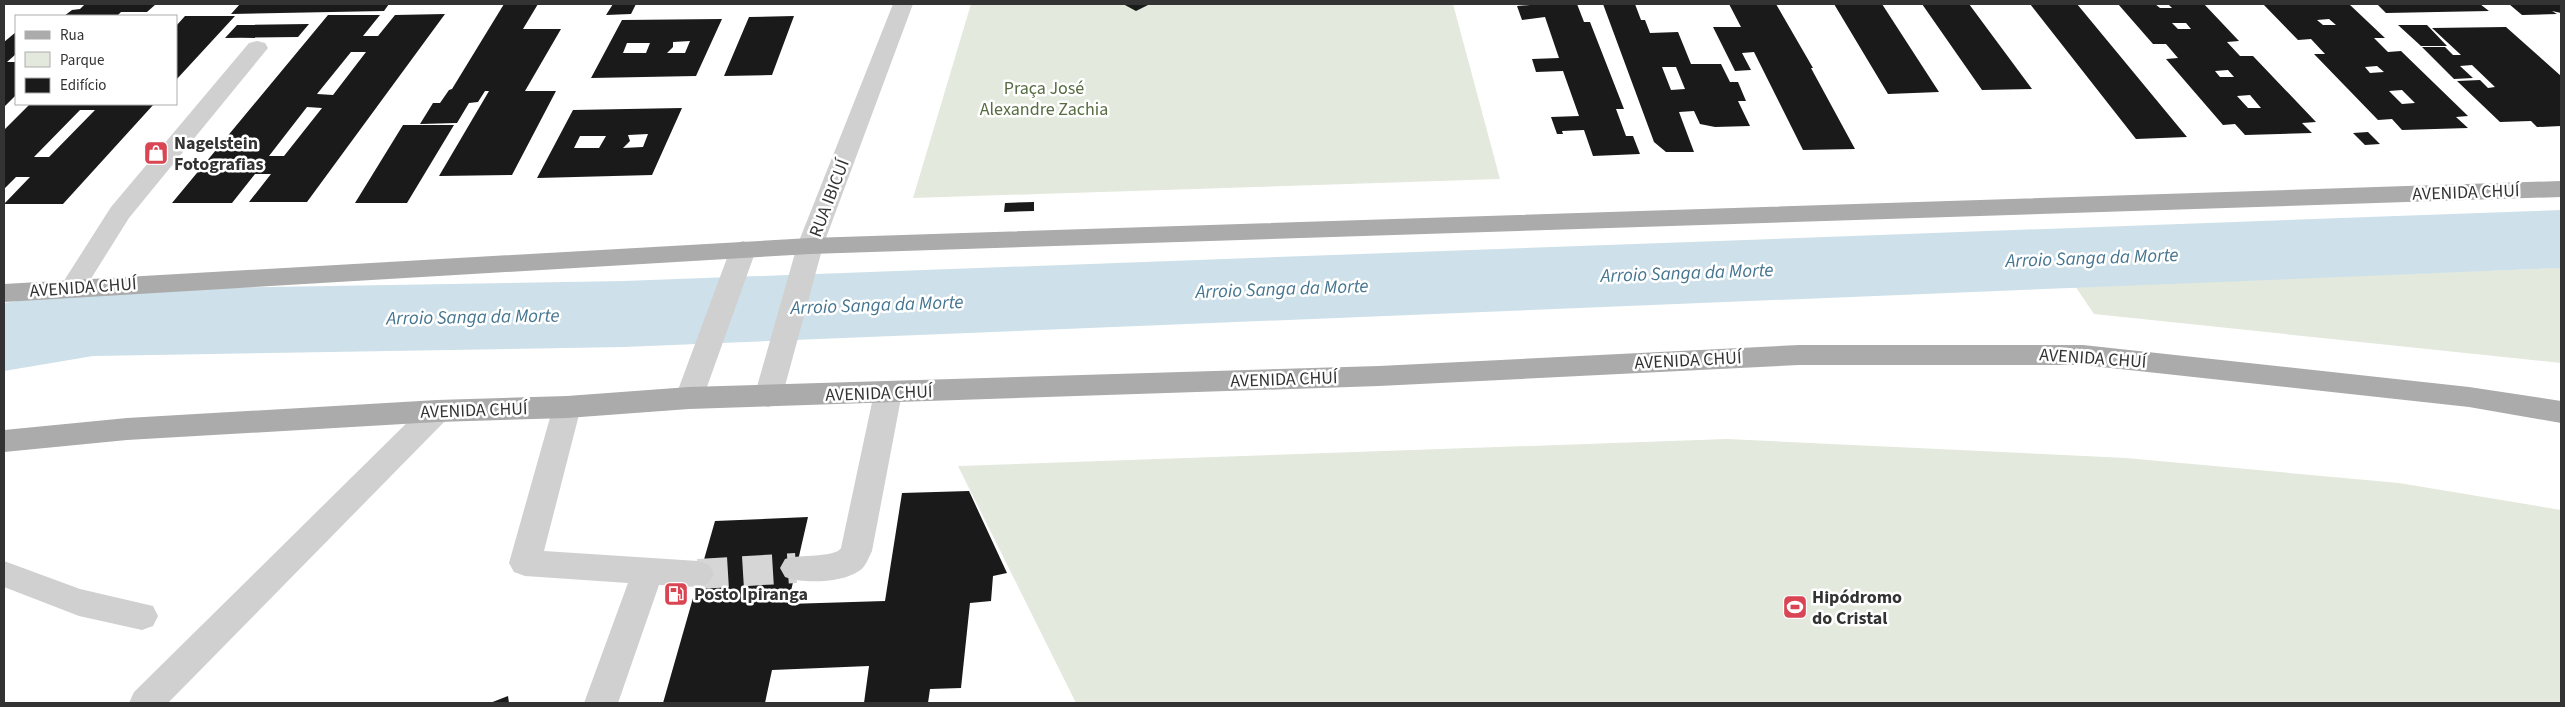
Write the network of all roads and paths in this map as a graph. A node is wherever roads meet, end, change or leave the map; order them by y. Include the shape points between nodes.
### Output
1 (903, 4) edge
2 (257, 48) dead end
3 (2561, 189) edge
4 (810, 246) junction
5 (743, 250) junction
6 (73, 288) junction
7 (4, 293) edge
8 (888, 393) junction
9 (768, 397) junction
10 (690, 398) junction
11 (567, 407) junction
12 (437, 411) junction
13 (2561, 412) edge
14 (4, 441) edge
15 (796, 568) tunnel mouth
16 (648, 570) junction
17 (4, 574) edge
18 (698, 574) tunnel mouth
19 (142, 616) dead end
20 (146, 703) edge
21 (601, 703) edge

1 - 4 street, RUA IBICUÍ
2 - 6 street via 120,212
3 - 4 main road, AVENIDA CHUÍ
4 - 5 main road, AVENIDA CHUÍ
4 - 9 street, RUA IBICUÍ
5 - 6 main road, AVENIDA CHUÍ
5 - 10 street
6 - 7 main road, AVENIDA CHUÍ
8 - 9 main road, AVENIDA CHUÍ
8 - 13 main road, AVENIDA CHUÍ via 1379,376 1799,354 2084,354 2469,397
8 - 15 street via 856,551 849,562 834,567
9 - 10 main road, AVENIDA CHUÍ
10 - 11 main road, AVENIDA CHUÍ
11 - 12 main road, AVENIDA CHUÍ
11 - 16 street via 525,563
12 - 14 main road, AVENIDA CHUÍ
12 - 20 street
16 - 18 street
16 - 21 street
17 - 19 street via 79,602

